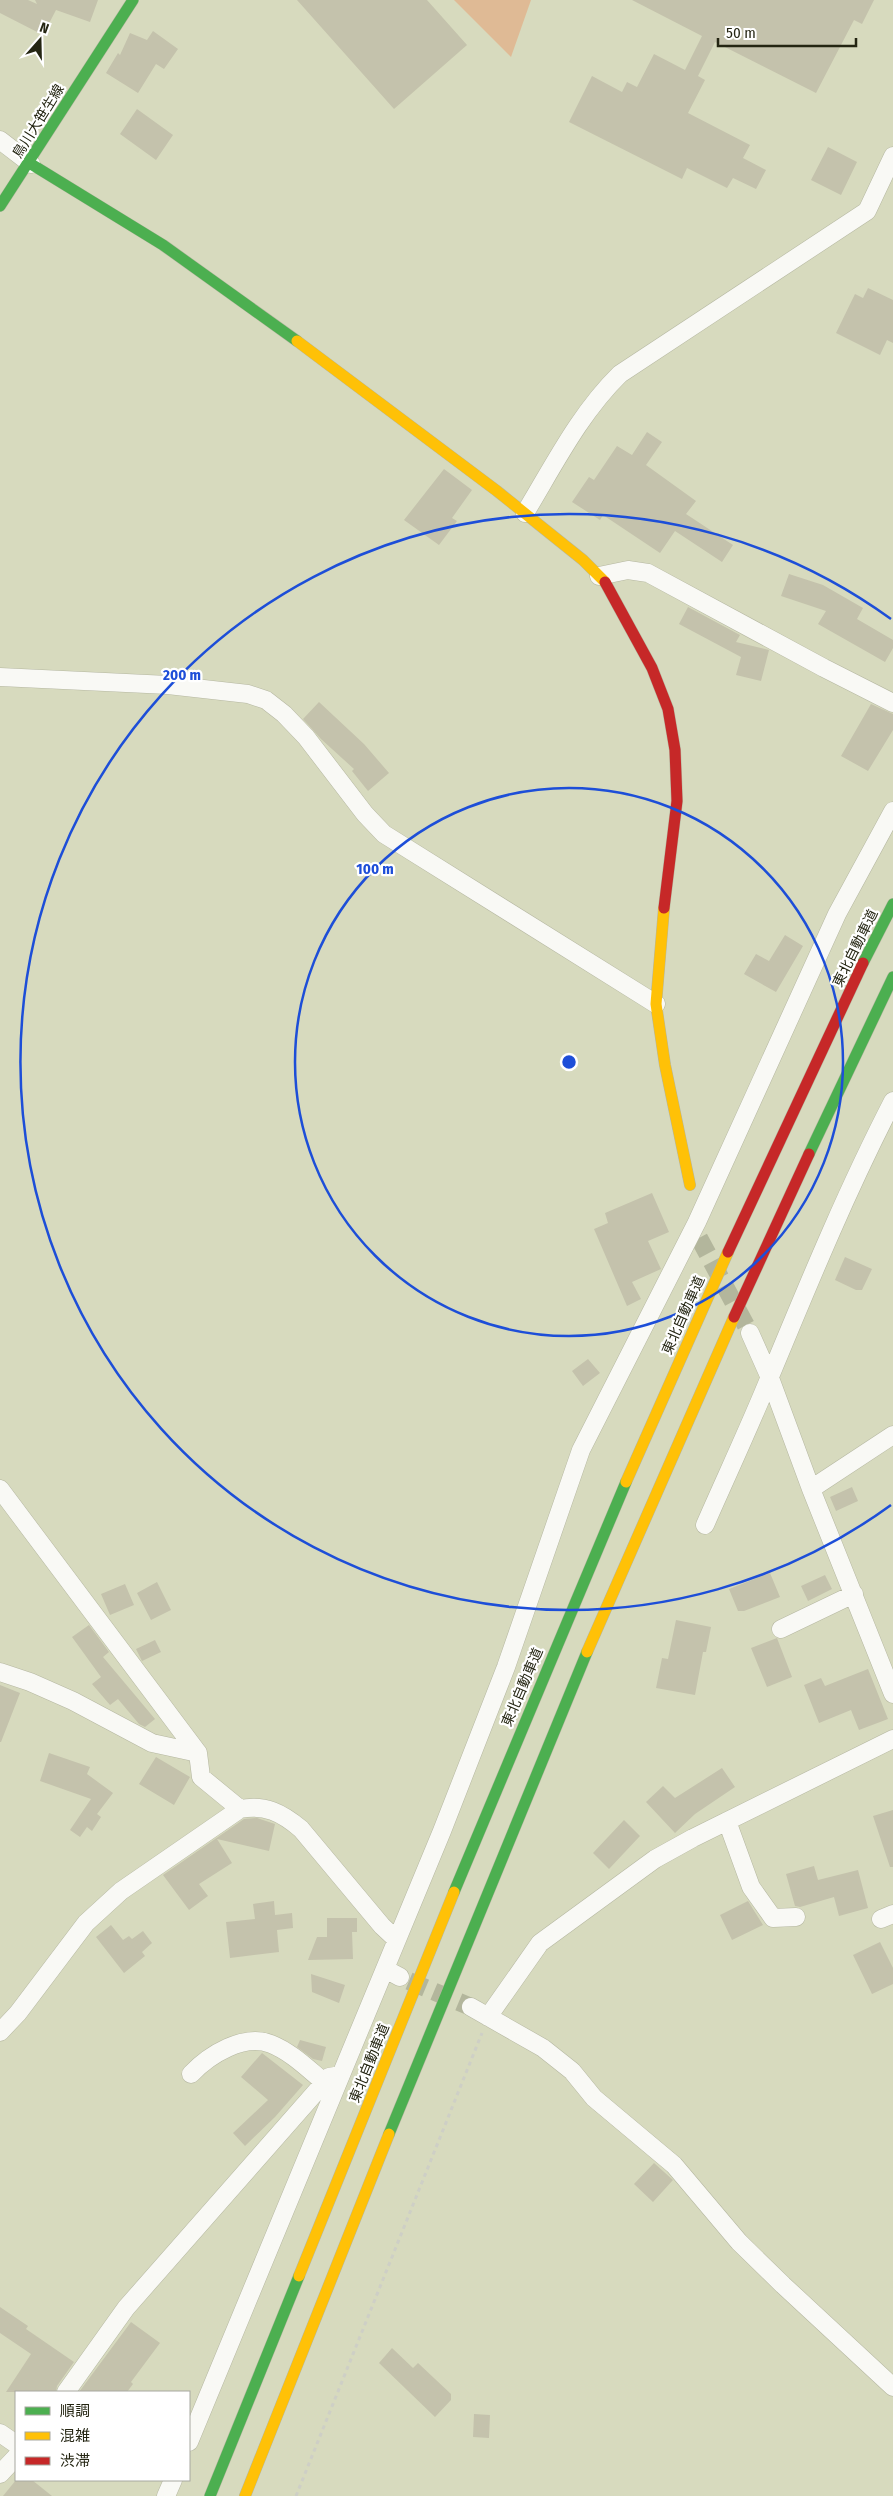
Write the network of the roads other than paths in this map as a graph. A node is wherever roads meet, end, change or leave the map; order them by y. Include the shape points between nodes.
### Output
1 (134, 0) edge
2 (0, 140) edge
3 (893, 156) edge
4 (31, 164) junction
5 (0, 206) edge
6 (525, 513) junction
7 (599, 576) junction
8 (0, 677) edge
9 (893, 702) edge
10 (893, 810) edge
11 (893, 904) edge
12 (893, 977) edge
13 (656, 1004) junction
14 (893, 1101) edge
15 (690, 1185) joint
16 (698, 1230) junction
17 (750, 1333) tunnel mouth
18 (770, 1378) junction
19 (893, 1434) edge
20 (0, 1489) edge
21 (811, 1489) junction
22 (705, 1526) dead end
23 (854, 1594) junction
24 (781, 1630) dead end
25 (0, 1672) edge
26 (893, 1694) edge
27 (893, 1739) edge
28 (198, 1753) junction
29 (240, 1809) junction
30 (728, 1821) junction
31 (796, 1917) dead end
32 (397, 1940) junction
33 (471, 2008) tunnel mouth
34 (488, 2017) junction
35 (0, 2032) edge
36 (191, 2074) dead end
37 (341, 2075) junction
38 (324, 2082) junction
39 (893, 2387) edge
40 (67, 2391) edge
41 (0, 2433) edge
42 (190, 2440) edge
43 (15, 2443) edge
44 (15, 2458) edge
45 (0, 2474) edge
46 (173, 2481) edge
47 (166, 2496) edge
48 (210, 2496) edge
49 (245, 2496) edge

1 - 4 main road, 鳥川大笹生線 via 88,68
2 - 4 street
3 - 6 street via 867,211 620,374 591,407
4 - 5 main road, 鳥川大笹生線
4 - 6 main road via 163,245 324,360
6 - 7 main road
7 - 9 street via 628,570 648,573
7 - 13 main road via 609,587 652,668 668,709 675,750 677,802
8 - 13 street via 168,685 248,694 266,700 306,737 384,834
10 - 16 street via 836,914
11 - 48 main road, 東北自動車道 via 724,1260 593,1556
12 - 49 main road via 808,1150 678,1440 548,1743
13 - 15 main road
14 - 18 street via 849,1188
15 - 16 street
16 - 32 street via 581,1450 506,1667
17 - 18 street
18 - 21 street
18 - 22 street
19 - 21 street
20 - 28 street
21 - 23 street
23 - 24 street
23 - 26 street
25 - 28 street via 72,1700 152,1743
27 - 30 street
28 - 29 street via 202,1777
29 - 32 street via 259,1807 286,1816 301,1829
29 - 35 street via 121,1891 86,1923
30 - 31 street via 752,1887 773,1918
30 - 34 street via 655,1859 540,1943
32 - 37 street via 392,1973
33 - 34 street
34 - 39 street via 543,2048 572,2071 594,2098 674,2165 739,2242
36 - 38 street via 222,2049 249,2042 269,2043 291,2055
37 - 38 street via 329,2077
37 - 42 street
38 - 40 street via 126,2308
41 - 43 street
44 - 45 street
46 - 47 street

